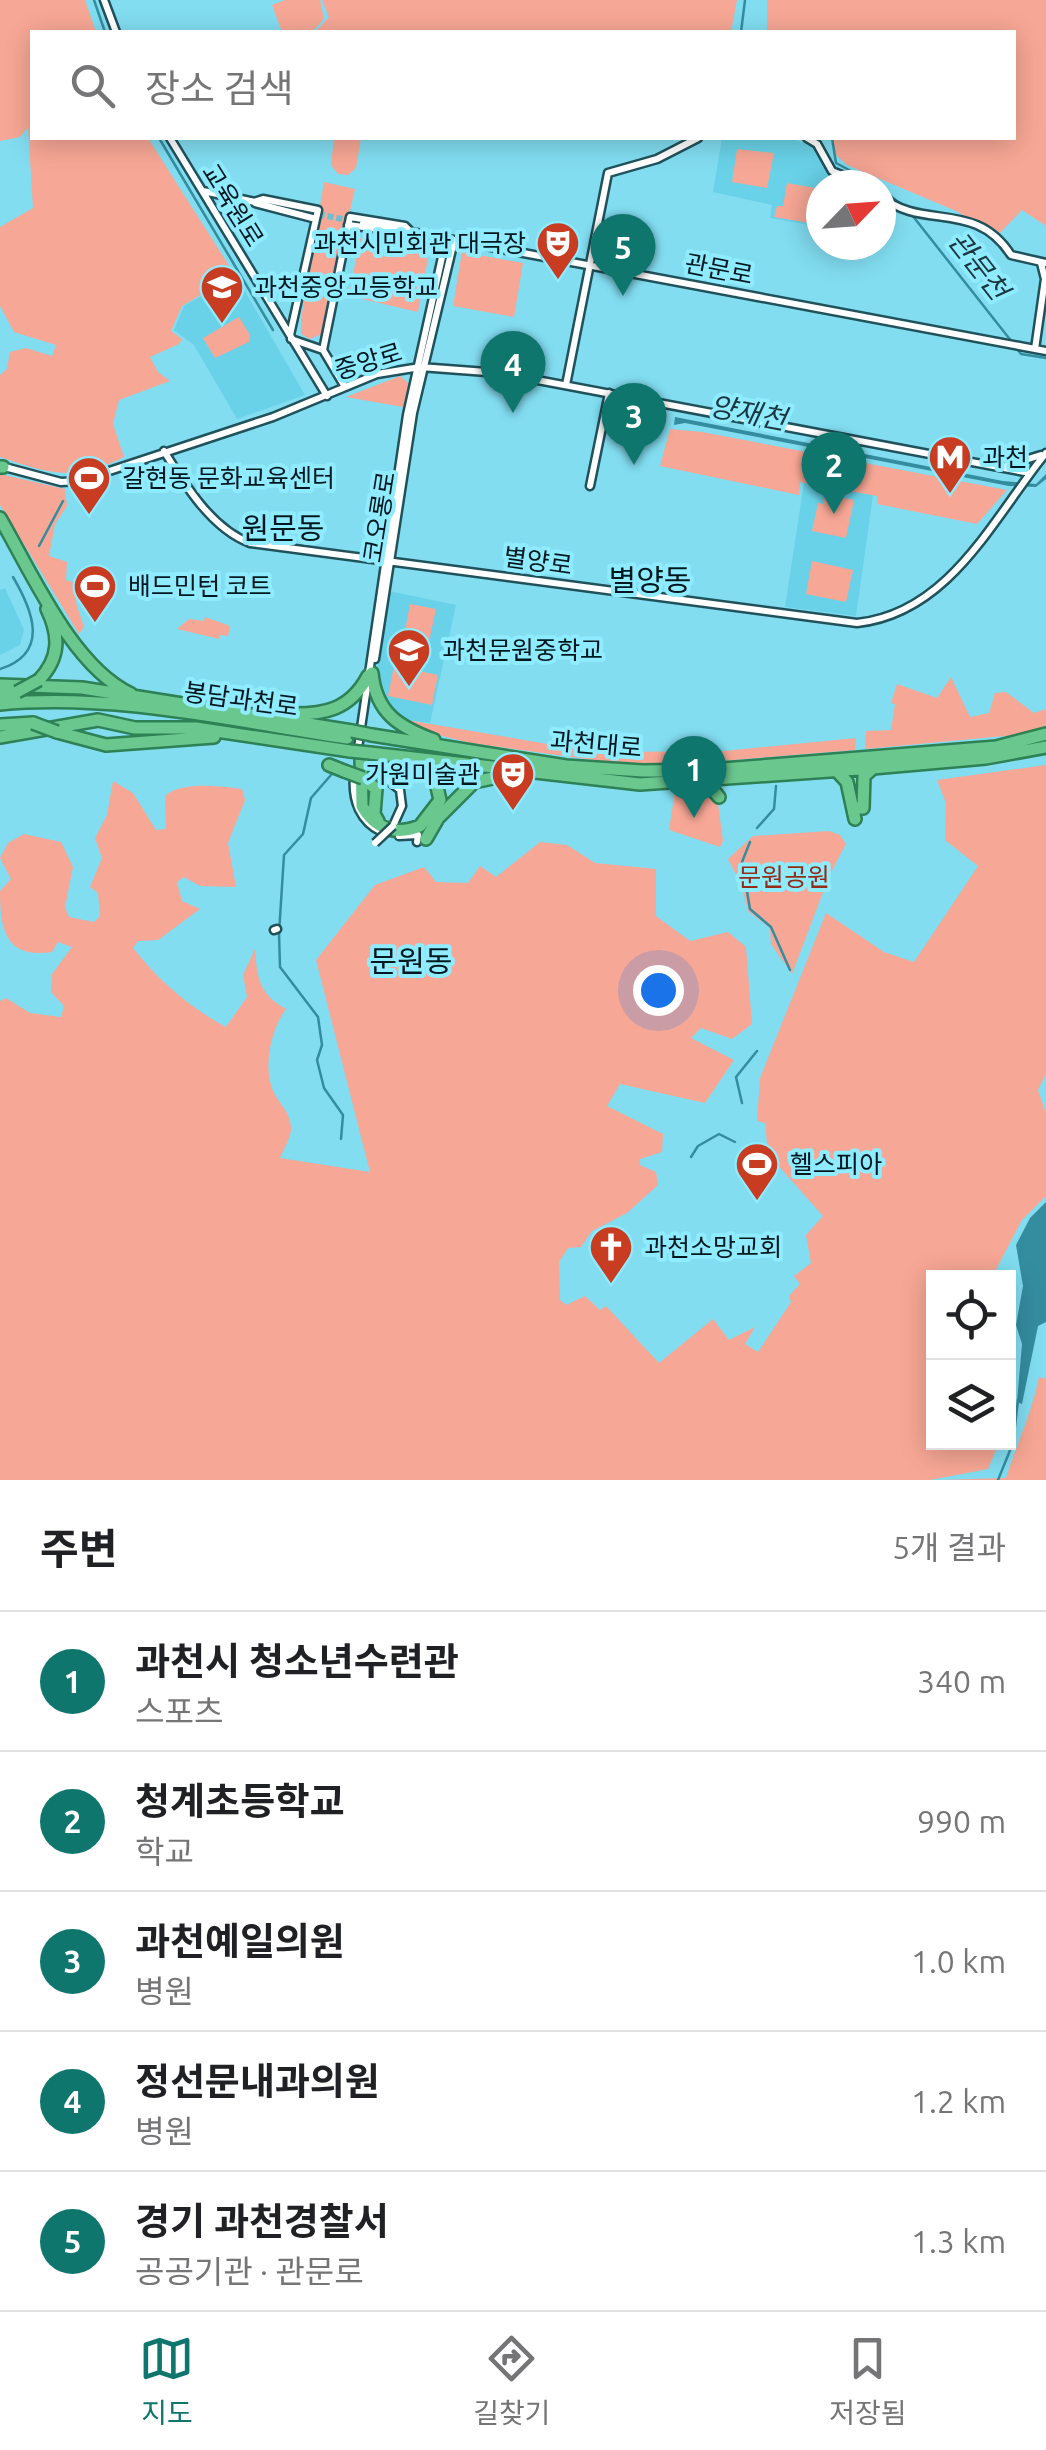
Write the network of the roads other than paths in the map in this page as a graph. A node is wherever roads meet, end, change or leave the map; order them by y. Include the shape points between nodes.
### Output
1 (104, 0) edge
2 (115, 30) edge
3 (171, 140) edge
4 (694, 140) edge
5 (810, 140) edge
6 (831, 170) edge
7 (202, 191) junction
8 (254, 202) junction
9 (896, 204) edge
10 (301, 211) tunnel mouth
11 (363, 224) tunnel mouth
12 (412, 232) junction
13 (450, 240) junction
14 (1043, 263) edge
15 (590, 266) junction
16 (290, 337) junction
17 (1035, 349) junction
18 (324, 350) junction
19 (1046, 351) edge
20 (423, 367) junction
21 (566, 386) junction
22 (345, 387) junction
23 (609, 393) junction
24 (326, 396) junction
25 (164, 451) junction
26 (1046, 452) edge
27 (1, 467) edge
28 (998, 467) junction
29 (1027, 476) junction
30 (590, 486) dead end
31 (0, 518) edge
32 (0, 533) edge
33 (389, 560) junction
34 (370, 674) junction
35 (0, 685) edge
36 (0, 695) edge
37 (0, 704) edge
38 (147, 704) junction
39 (259, 715) junction
40 (0, 724) edge
41 (1046, 734) edge
42 (0, 737) edge
43 (361, 744) junction
44 (1046, 746) edge
45 (446, 747) junction
46 (332, 749) junction
47 (874, 768) junction
48 (336, 770) dead end
49 (836, 772) junction
50 (526, 773) junction
51 (706, 782) junction
52 (719, 798) dead end
53 (393, 828) junction
54 (418, 839) joint
55 (375, 843) dead end

1 - 2 street
3 - 7 street, 교육원로
4 - 15 street via 608,173
5 - 6 street
7 - 8 street
7 - 16 street, 교육원로
8 - 10 street
8 - 16 street via 317,214
9 - 14 street via 976,222 1011,255
11 - 12 street, 관문로
12 - 13 street, 관문로
12 - 18 street via 349,221
13 - 15 street, 관문로
13 - 20 street
14 - 17 street
15 - 17 street, 관문로
15 - 21 street
16 - 18 street
16 - 24 street, 교육원로
17 - 19 street
18 - 22 street
20 - 21 street, 중앙로
20 - 22 street, 중앙로
20 - 33 street via 406,415
21 - 23 street, 중앙로
22 - 24 street, 중앙로
23 - 28 street, 중앙로
23 - 30 street
24 - 25 street, 중앙로
25 - 27 street, 중앙로 via 79,481
25 - 33 street, 별양로 via 232,536
26 - 28 street
26 - 29 street
28 - 29 street, 중앙로
29 - 33 street, 별양로 via 944,583 914,606 857,623
31 - 38 highway via 90,663
32 - 36 highway, bridge via 56,632 55,658 39,680
33 - 34 street
34 - 39 highway via 333,710
34 - 43 street
34 - 45 highway via 387,715
34 - 54 street via 354,795 375,829
35 - 38 highway via 82,688
37 - 38 highway, 봉담과천로
38 - 39 highway, 과천대로
38 - 43 highway, 봉담과천로
39 - 43 highway, 과천대로
40 - 46 highway, bridge via 33,723 90,743 228,737
41 - 45 highway, 과천대로 via 996,746 686,771 566,766
42 - 46 highway via 98,720
43 - 45 highway, 과천대로
43 - 46 highway, 과천대로
43 - 50 highway, 과천대로
43 - 53 highway via 362,806 380,826
43 - 53 street via 365,765 400,790
43 - 53 highway via 424,766 441,791 428,821 412,830
44 - 47 highway, 과천대로
47 - 49 highway, 과천대로
47 - 49 highway via 864,776 863,808 855,814 847,782
48 - 53 highway, bridge via 364,778 377,794 374,814
49 - 51 highway, 과천대로
50 - 51 highway, 과천대로 via 612,783
50 - 54 highway via 474,782 442,822
51 - 52 highway
53 - 55 street, bridge

